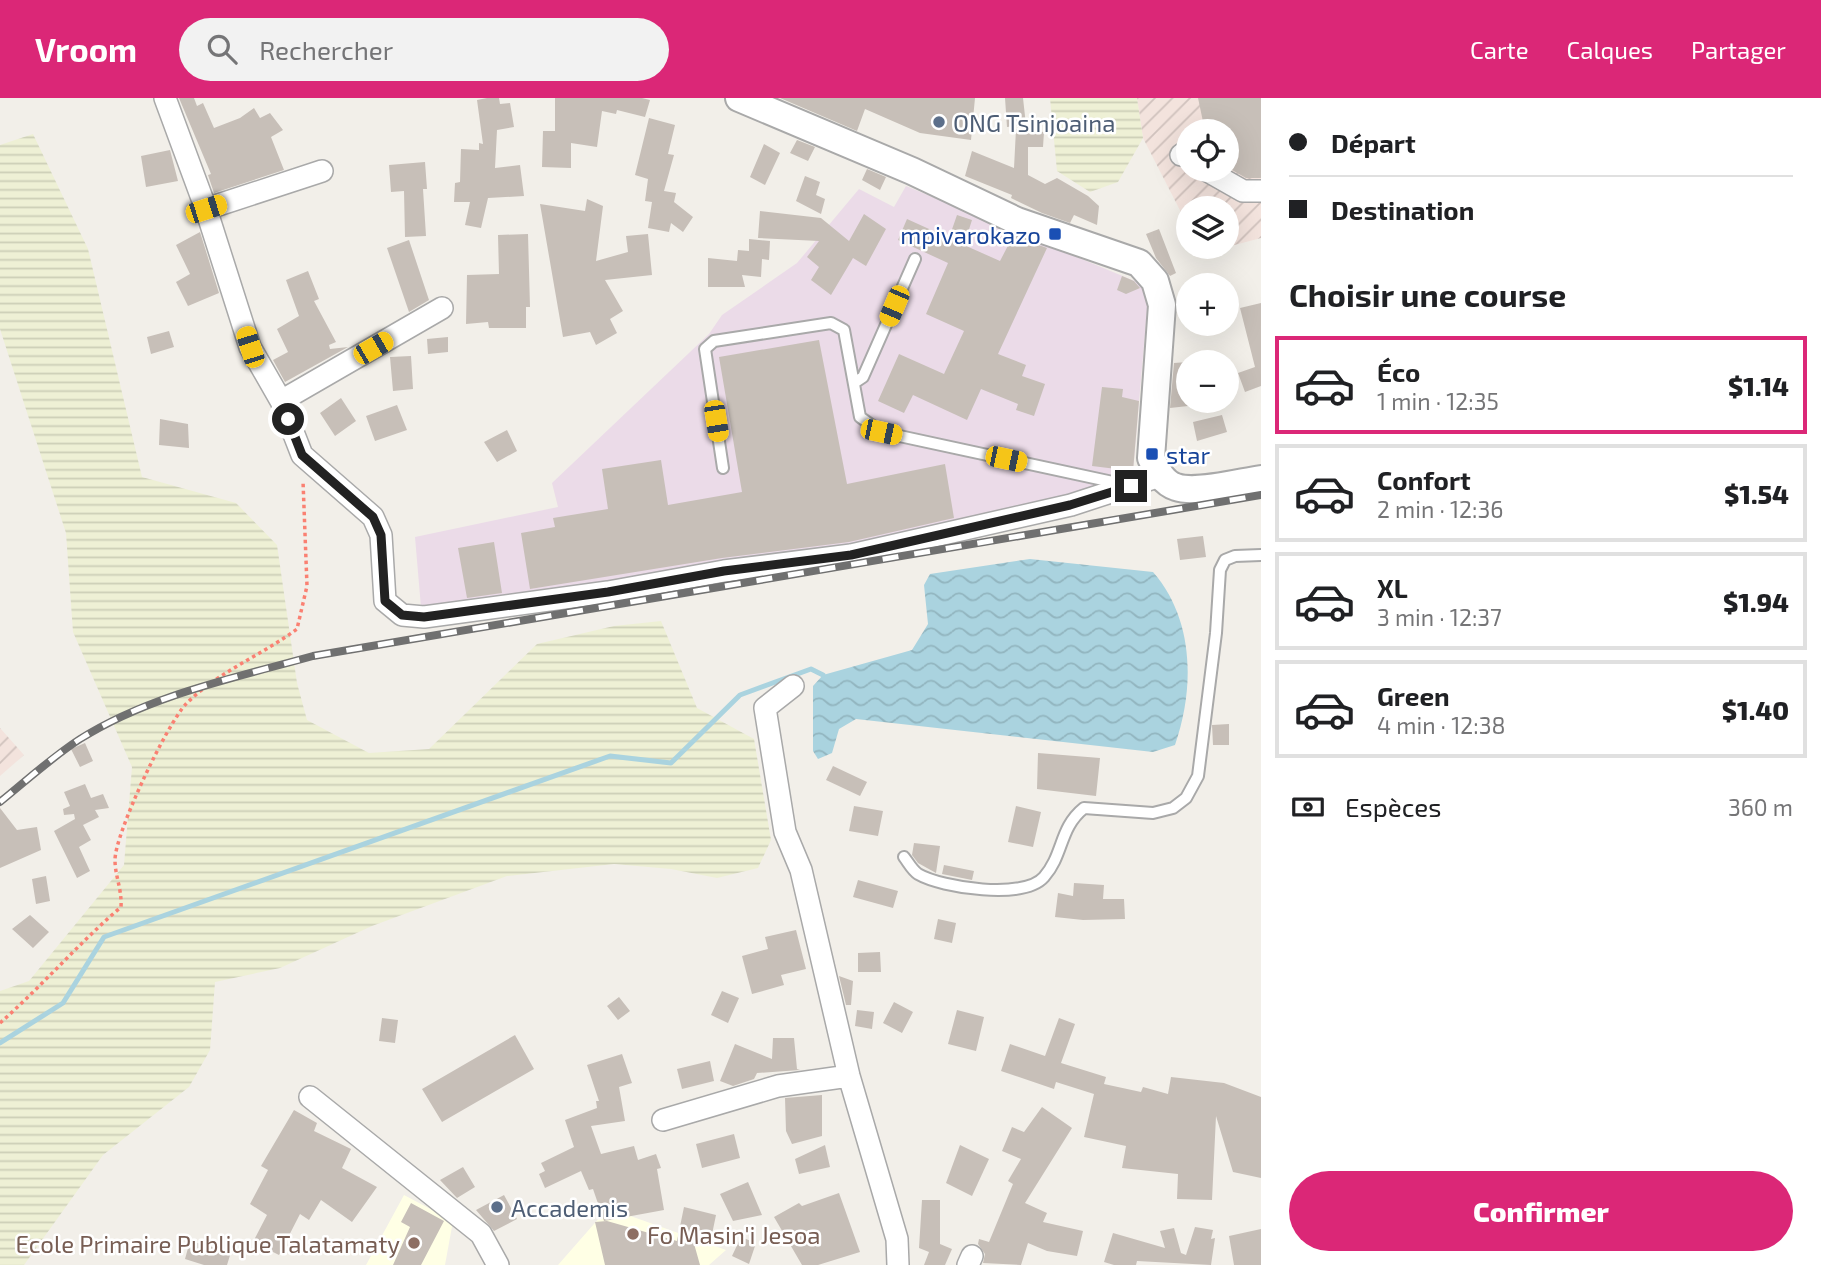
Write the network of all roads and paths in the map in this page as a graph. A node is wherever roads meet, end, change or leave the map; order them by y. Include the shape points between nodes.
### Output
1 (165, 98) edge
2 (739, 98) edge
3 (323, 171) dead end
4 (1227, 182) edge
5 (1261, 191) edge
6 (206, 209) junction
7 (915, 259) dead end
8 (442, 308) dead end
9 (854, 383) junction
10 (281, 401) junction
11 (302, 455) junction
12 (723, 468) dead end
13 (1160, 476) junction
14 (1261, 479) edge
15 (1131, 486) junction
16 (1261, 555) edge
17 (793, 686) dead end
18 (904, 857) dead end
19 (0, 1023) edge
20 (849, 1076) junction
21 (310, 1097) dead end
22 (663, 1120) dead end
23 (498, 1265) edge
24 (898, 1265) edge

1 - 6 street
2 - 13 street via 1017,221 1139,263 1155,281 1162,305 1151,458
3 - 6 street
4 - 5 street via 1242,191
6 - 10 street via 250,347
7 - 9 lane via 863,377
8 - 10 street
9 - 12 lane via 844,330 831,323 714,341 705,349
9 - 15 lane via 860,417 881,432
10 - 11 street
11 - 15 street via 373,517 381,535 385,601 402,615 424,617 851,555 1070,505
11 - 19 path via 307,586 297,629 184,705 133,797 115,859 121,907
13 - 14 street via 1177,488
13 - 15 street
16 - 18 lane via 1235,556 1225,560 1220,570 1198,776 1186,798 1173,808 1153,813 1084,808 1069,820 1056,861 1041,880 1007,890 946,885 916,873
17 - 20 street via 765,708 785,832 801,870
20 - 22 street via 778,1086
20 - 24 street via 897,1239
21 - 23 street via 481,1234

